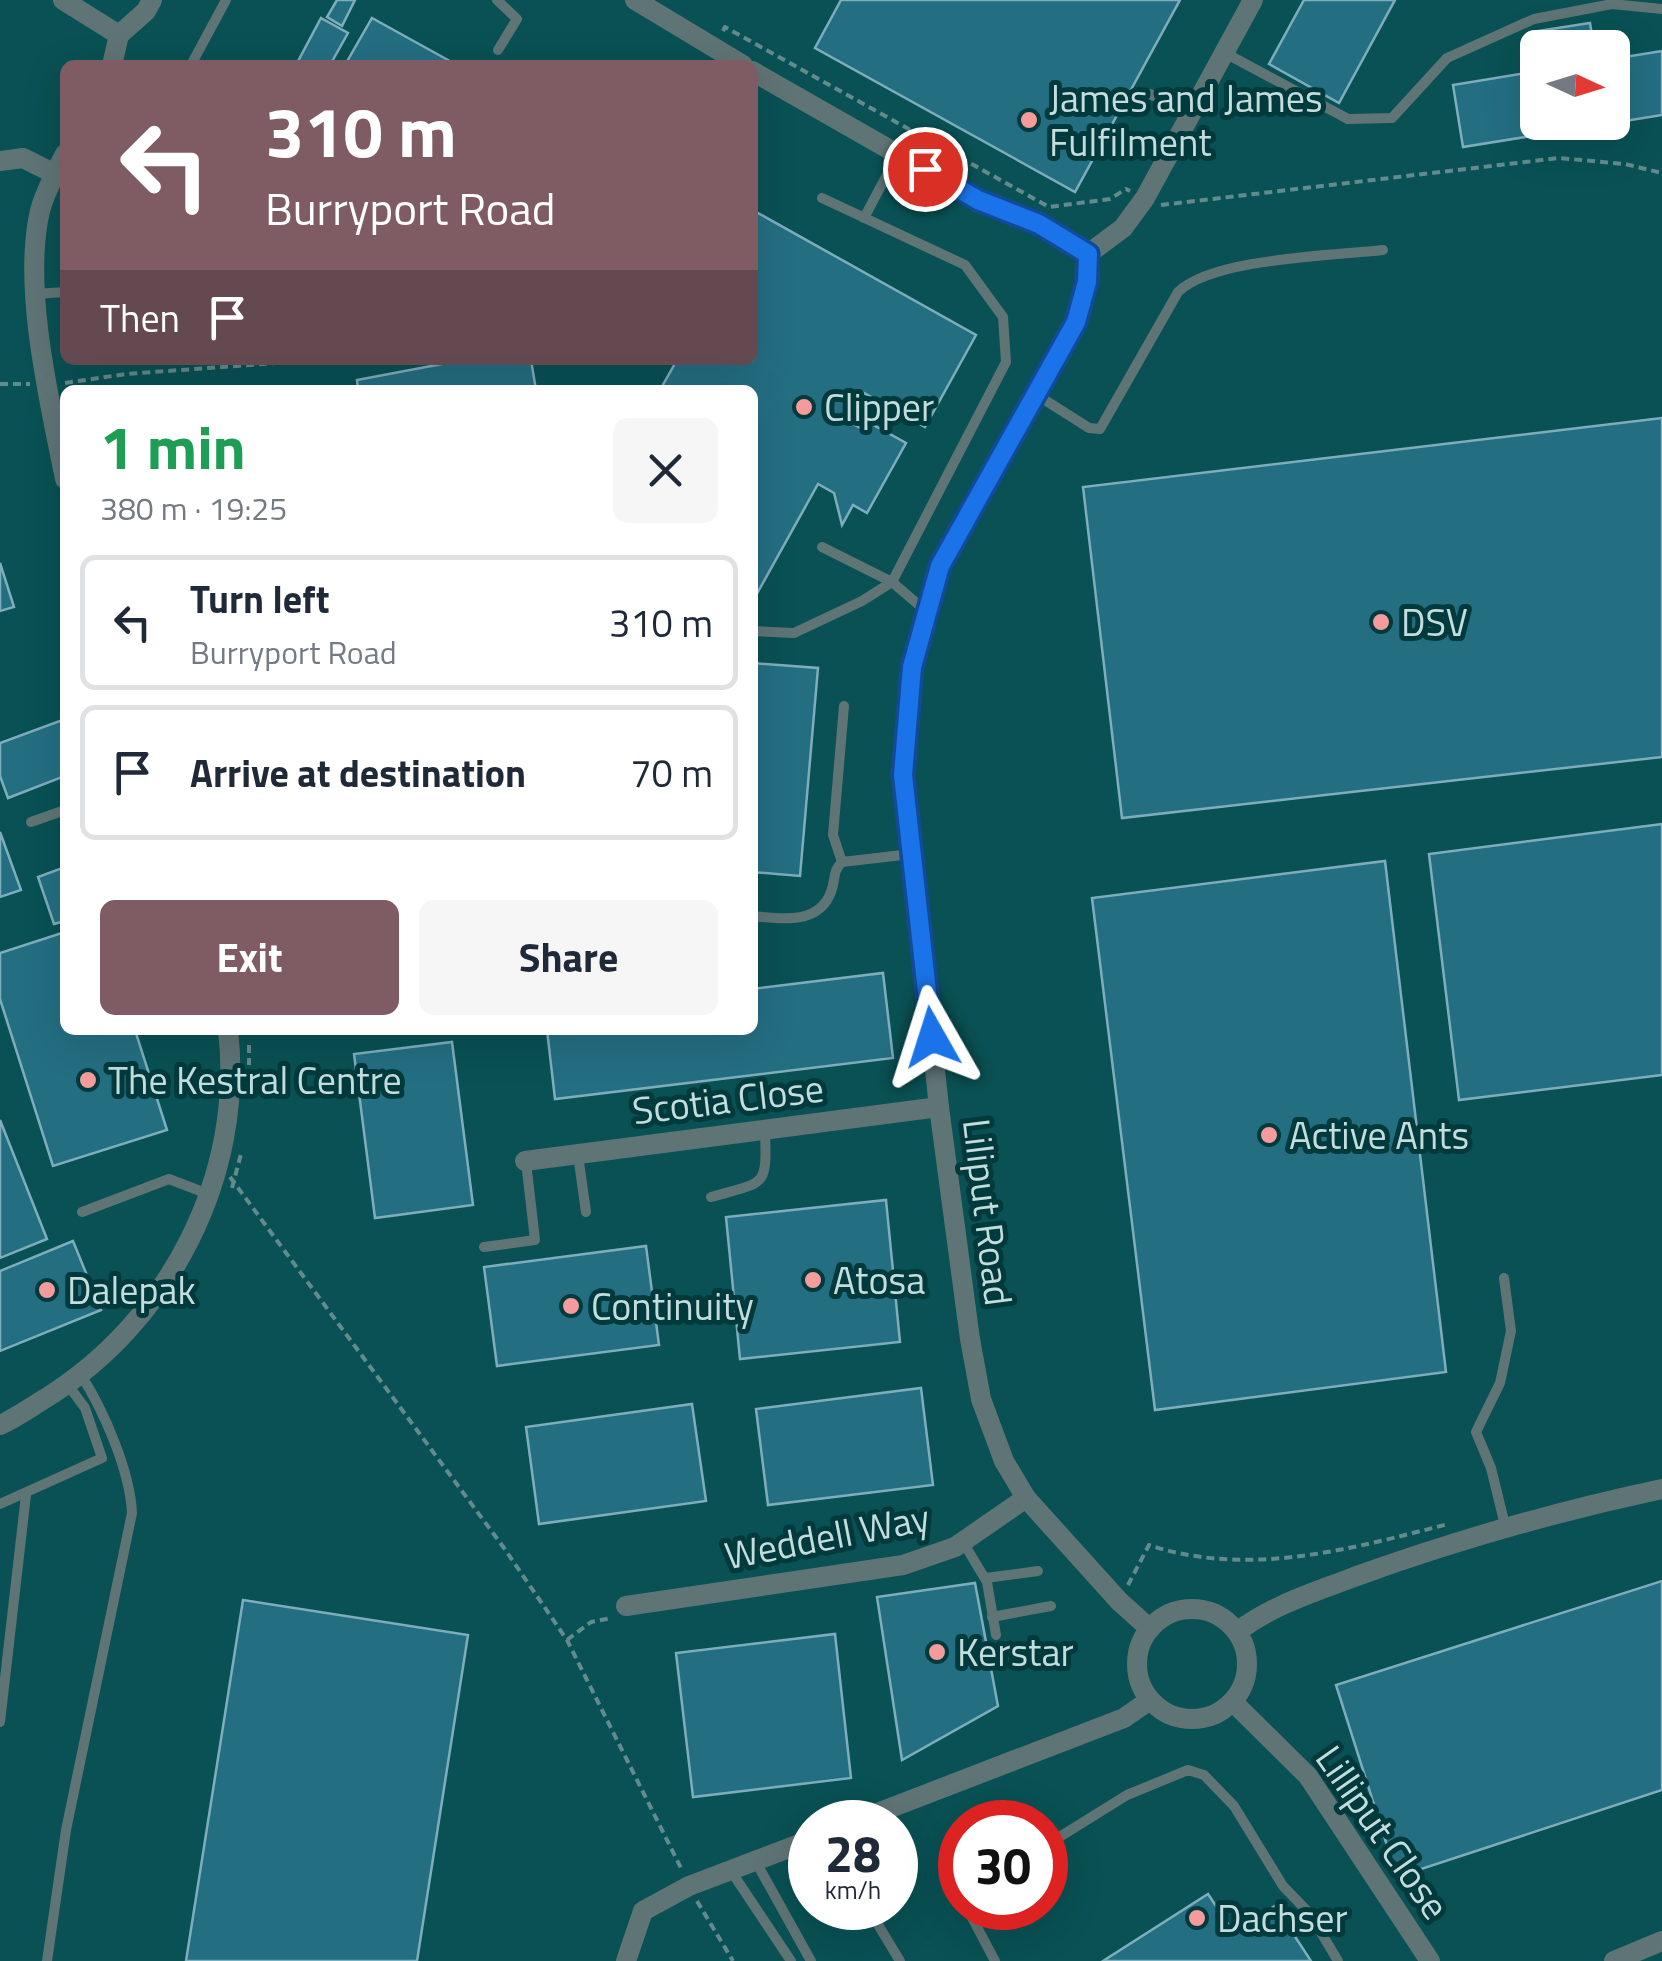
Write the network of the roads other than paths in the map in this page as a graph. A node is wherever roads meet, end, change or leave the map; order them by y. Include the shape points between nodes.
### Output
1 (63, 0) edge
2 (152, 0) edge
3 (226, 0) edge
4 (497, 0) edge
5 (636, 0) edge
6 (1253, 0) edge
7 (1662, 9) edge
8 (119, 36) junction
9 (498, 50) dead end
10 (1224, 52) junction
11 (113, 60) edge
12 (194, 60) edge
13 (735, 60) edge
14 (758, 74) edge
15 (1150, 94) dead end
16 (1190, 115) junction
17 (898, 154) junction
18 (0, 161) edge
19 (60, 164) edge
20 (55, 174) junction
21 (822, 198) dead end
22 (864, 218) junction
23 (1383, 250) dead end
24 (1088, 254) junction
25 (60, 292) edge
26 (36, 294) junction
27 (1036, 394) junction
28 (60, 453) edge
29 (822, 547) dead end
30 (892, 582) junction
31 (928, 613) junction
32 (758, 631) edge
33 (844, 706) dead end
34 (60, 812) edge
35 (31, 822) dead end
36 (912, 854) junction
37 (842, 862) junction
38 (758, 916) edge
39 (229, 1035) edge
40 (939, 1107) junction
41 (765, 1130) junction
42 (578, 1154) junction
43 (526, 1160) joint
44 (208, 1194) junction
45 (711, 1196) dead end
46 (82, 1212) dead end
47 (586, 1212) dead end
48 (484, 1246) dead end
49 (1504, 1278) dead end
50 (74, 1380) junction
51 (0, 1425) edge
52 (1662, 1489) edge
53 (26, 1495) junction
54 (1026, 1498) junction
55 (0, 1504) edge
56 (1504, 1521) dead end
57 (963, 1542) junction
58 (1038, 1570) dead end
59 (986, 1578) junction
60 (626, 1606) road end
61 (1050, 1606) dead end
62 (992, 1618) junction
63 (1150, 1629) junction
64 (1238, 1632) junction
65 (996, 1635) dead end
66 (1150, 1700) junction
67 (1234, 1702) junction
68 (0, 1722) edge
69 (911, 1800) edge
70 (1068, 1832) edge
71 (788, 1849) edge
72 (756, 1862) junction
73 (732, 1872) junction
74 (881, 1930) edge
75 (979, 1930) edge
76 (1662, 1941) edge
77 (46, 1961) edge
78 (626, 1961) edge
79 (790, 1961) edge
80 (811, 1961) edge
81 (900, 1961) edge
82 (994, 1961) edge
83 (1338, 1961) edge
84 (1430, 1961) edge
85 (1614, 1961) edge

1 - 8 street
2 - 8 street
3 - 12 lane
4 - 9 lane via 517,19
5 - 13 street
6 - 10 street
7 - 10 lane via 1612,4 1534,20 1447,58 1392,118 1348,119
8 - 11 street
10 - 16 street
14 - 17 street
15 - 16 lane
16 - 24 street via 1124,228
17 - 22 lane
17 - 24 street
18 - 20 street via 23,158
19 - 20 street
20 - 26 street via 40,212
21 - 22 lane
22 - 30 lane via 965,265 1003,317 1006,362
23 - 27 lane via 1220,270 1189,282 1100,429
24 - 27 street, Liliput Road via 1076,322
25 - 26 lane
26 - 28 street
27 - 31 street, Liliput Road via 940,566
29 - 30 lane
30 - 31 lane
30 - 32 lane via 794,633
31 - 36 street, Liliput Road via 912,667 903,775
33 - 37 lane via 833,836
34 - 35 lane
36 - 37 lane
36 - 40 street, Liliput Road
37 - 38 lane via 830,895 814,914
39 - 44 street via 228,1106
40 - 41 street, Scotia Close
40 - 54 street, Liliput Road via 981,1399
41 - 42 street, Scotia Close
41 - 45 lane via 763,1179
42 - 43 street, Scotia Close
42 - 47 lane
43 - 48 lane via 536,1240
44 - 46 lane via 169,1179
44 - 50 street via 168,1281 110,1351
49 - 56 lane via 1511,1331 1500,1383 1476,1432
50 - 51 street
50 - 53 lane via 102,1458
50 - 77 lane via 92,1391 131,1484 132,1514 66,1830
52 - 64 street via 1391,1564 1260,1614
53 - 55 lane
53 - 68 lane
54 - 57 street, Weddell Way
54 - 63 street, Liliput Road
57 - 59 lane
57 - 60 street, Weddell Way via 903,1564
58 - 59 lane
59 - 62 lane
61 - 62 lane
62 - 65 lane
63 - 64 street via 1162,1618 1194,1609 1211,1612
63 - 66 street via 1138,1672
64 - 67 street via 1248,1664
66 - 67 street via 1194,1720
66 - 69 street via 1124,1718
67 - 84 street, Lilliput Close via 1308,1776
70 - 83 lane via 1128,1795 1188,1770 1204,1774 1234,1806
71 - 72 street
72 - 73 street
72 - 80 lane
73 - 78 street via 643,1911
73 - 79 lane
74 - 81 lane
75 - 82 lane
76 - 85 street

